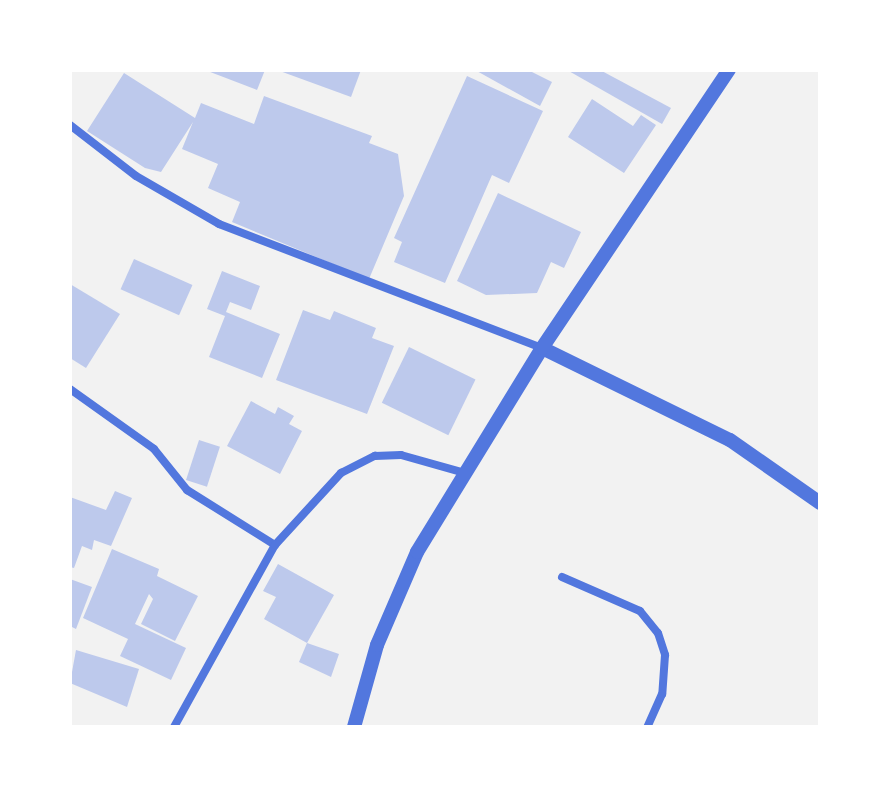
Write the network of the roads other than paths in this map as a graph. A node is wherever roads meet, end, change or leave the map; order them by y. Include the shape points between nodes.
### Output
1 (729, 70) edge
2 (720, 77) edge
3 (70, 125) edge
4 (542, 348) junction
5 (70, 389) edge
6 (465, 473) junction
7 (820, 503) edge
8 (275, 545) junction
9 (562, 577) dead end
10 (174, 727) edge
11 (354, 727) edge
12 (647, 727) edge

1 - 2 street
2 - 4 street
3 - 4 street via 136,176 219,224
4 - 6 street
4 - 7 street via 730,440
5 - 8 street via 154,449 187,490
6 - 8 street via 401,455 375,456 341,473
6 - 11 street via 411,565 377,645
8 - 10 street
9 - 12 street via 640,611 658,633 665,655 662,694

